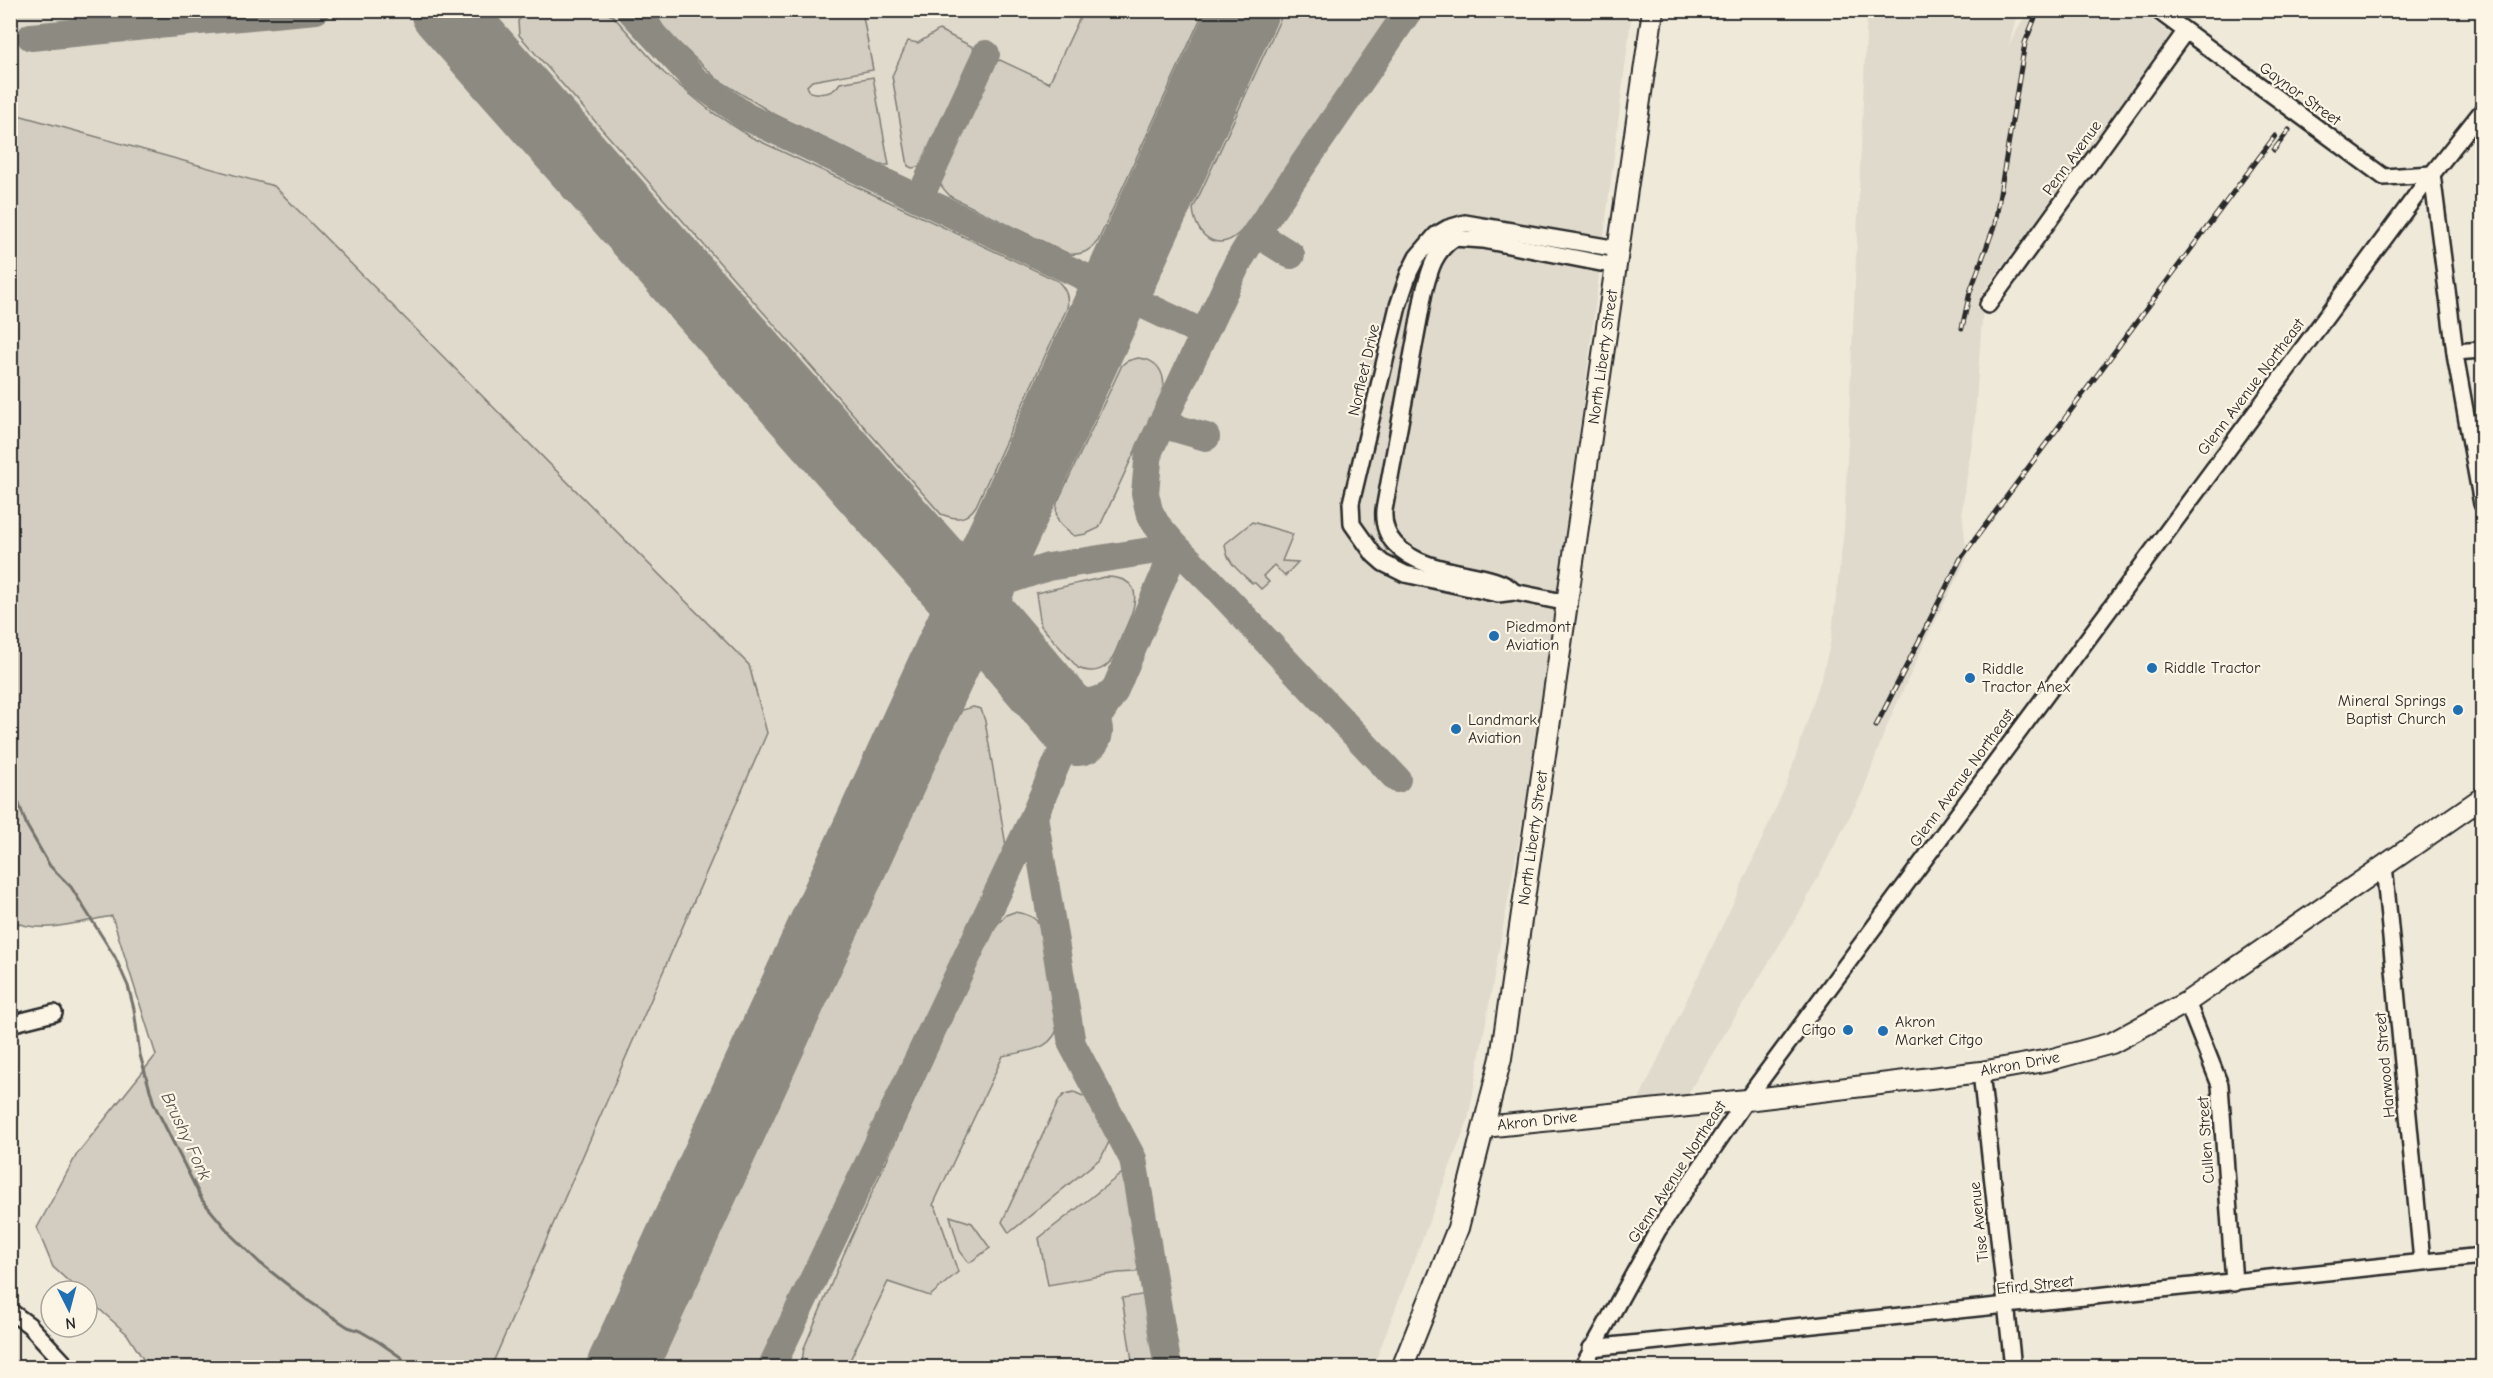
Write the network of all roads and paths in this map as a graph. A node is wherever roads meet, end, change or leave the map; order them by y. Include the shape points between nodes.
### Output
1 (1653, 10) edge
2 (2157, 10) edge
3 (2185, 32) junction
4 (2482, 111) edge
5 (2432, 174) junction
6 (1470, 231) junction
7 (1617, 258) junction
8 (1988, 305) dead end
9 (2482, 350) edge
10 (2455, 352) junction
11 (2482, 504) edge
12 (1514, 592) junction
13 (1568, 603) junction
14 (2482, 798) edge
15 (2384, 865) junction
16 (2187, 1002) junction
17 (54, 1013) dead end
18 (10, 1024) edge
19 (1981, 1072) junction
20 (1746, 1100) junction
21 (1484, 1127) junction
22 (2482, 1256) edge
23 (2422, 1262) junction
24 (2234, 1283) junction
25 (2006, 1306) junction
26 (10, 1311) edge
27 (1591, 1348) junction
28 (69, 1368) edge
29 (1402, 1368) edge
30 (1582, 1368) edge
31 (2013, 1368) edge

1 - 7 main road, North Liberty Street
2 - 3 street, Gaynor Street
3 - 5 street, Gaynor Street via 2384,177
3 - 8 street, Penn Avenue
4 - 5 street, Glenn Avenue Northeast
5 - 10 street
5 - 20 street, Glenn Avenue Northeast
6 - 7 street, Norfleet Drive
6 - 12 street, Norfleet Drive via 1443,245 1431,265 1383,518 1390,538 1404,554 1447,571 1507,584
6 - 12 street, Norfleet Drive via 1461,224 1436,235 1409,273 1350,514 1352,524 1383,564 1405,574 1476,590
7 - 13 main road, North Liberty Street
9 - 10 street
10 - 11 street
12 - 13 street, Norfleet Drive
13 - 21 main road, North Liberty Street via 1501,1058
14 - 15 main road, Akron Drive
15 - 16 main road, Akron Drive
15 - 23 street, Harwood Street
16 - 19 main road, Akron Drive via 2112,1043
16 - 24 street, Cullen Street via 2220,1085
17 - 18 street
19 - 20 main road, Akron Drive
19 - 25 street, Tise Avenue
20 - 21 main road, Akron Drive
20 - 27 street, Glenn Avenue Northeast via 1658,1230
21 - 29 main road, North Liberty Street via 1458,1228
22 - 23 street, Efird Street
23 - 24 street, Efird Street
24 - 25 street, Efird Street
25 - 27 street, Efird Street
25 - 31 street, Tise Avenue
26 - 28 street via 30,1325
27 - 30 street, Glenn Avenue Northeast

